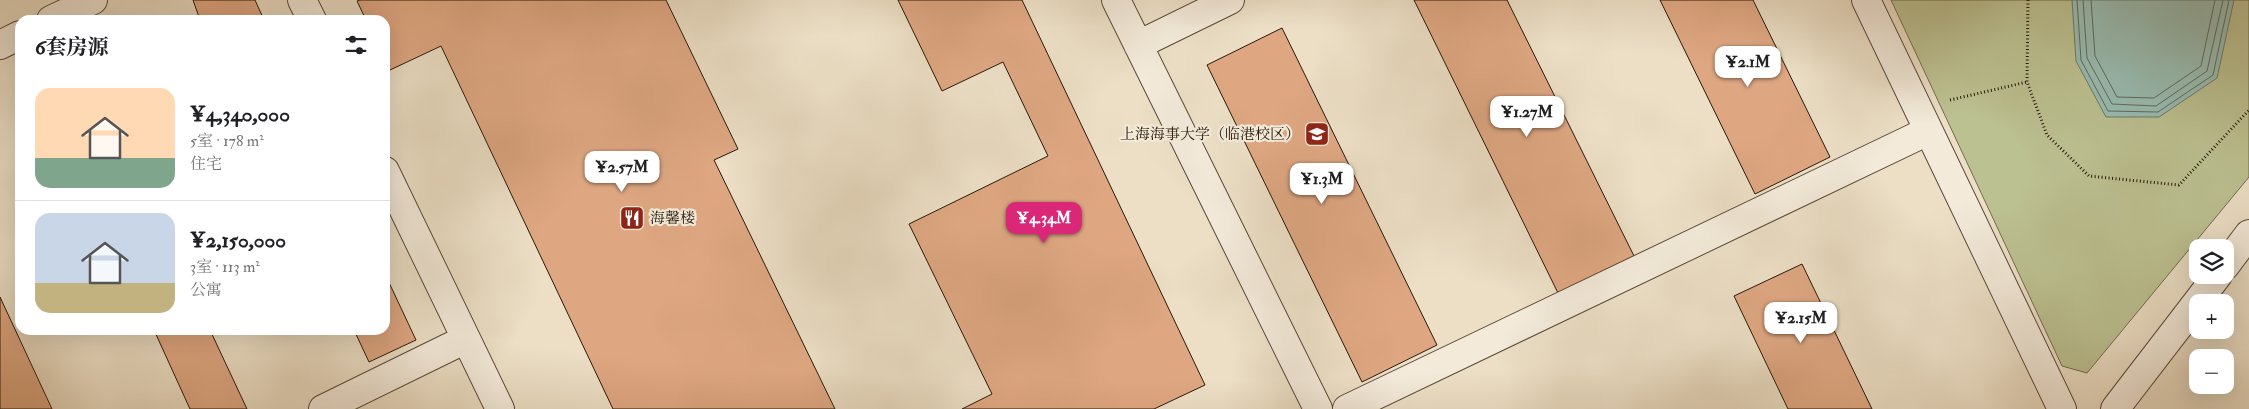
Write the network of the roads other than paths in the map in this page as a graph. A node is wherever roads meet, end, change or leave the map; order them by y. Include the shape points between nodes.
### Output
1 (92, 0) edge
2 (302, 0) edge
3 (1116, 0) edge
4 (1230, 0) edge
5 (1866, 0) edge
6 (61, 15) edge
7 (310, 15) edge
8 (15, 38) edge
9 (0, 45) edge
10 (1138, 45) junction
11 (1923, 119) junction
12 (390, 181) edge
13 (2249, 234) edge
14 (2234, 254) edge
15 (2211, 284) edge
16 (466, 339) junction
17 (323, 409) edge
18 (500, 409) edge
19 (1318, 409) edge
20 (1347, 409) edge
21 (2062, 409) edge
22 (2115, 409) edge

1 - 6 lane
2 - 7 lane
3 - 10 lane
4 - 10 lane
5 - 11 lane
8 - 9 lane
10 - 19 lane
11 - 20 lane
11 - 21 lane
12 - 16 lane
13 - 14 lane
15 - 22 lane
16 - 17 lane
16 - 18 lane

